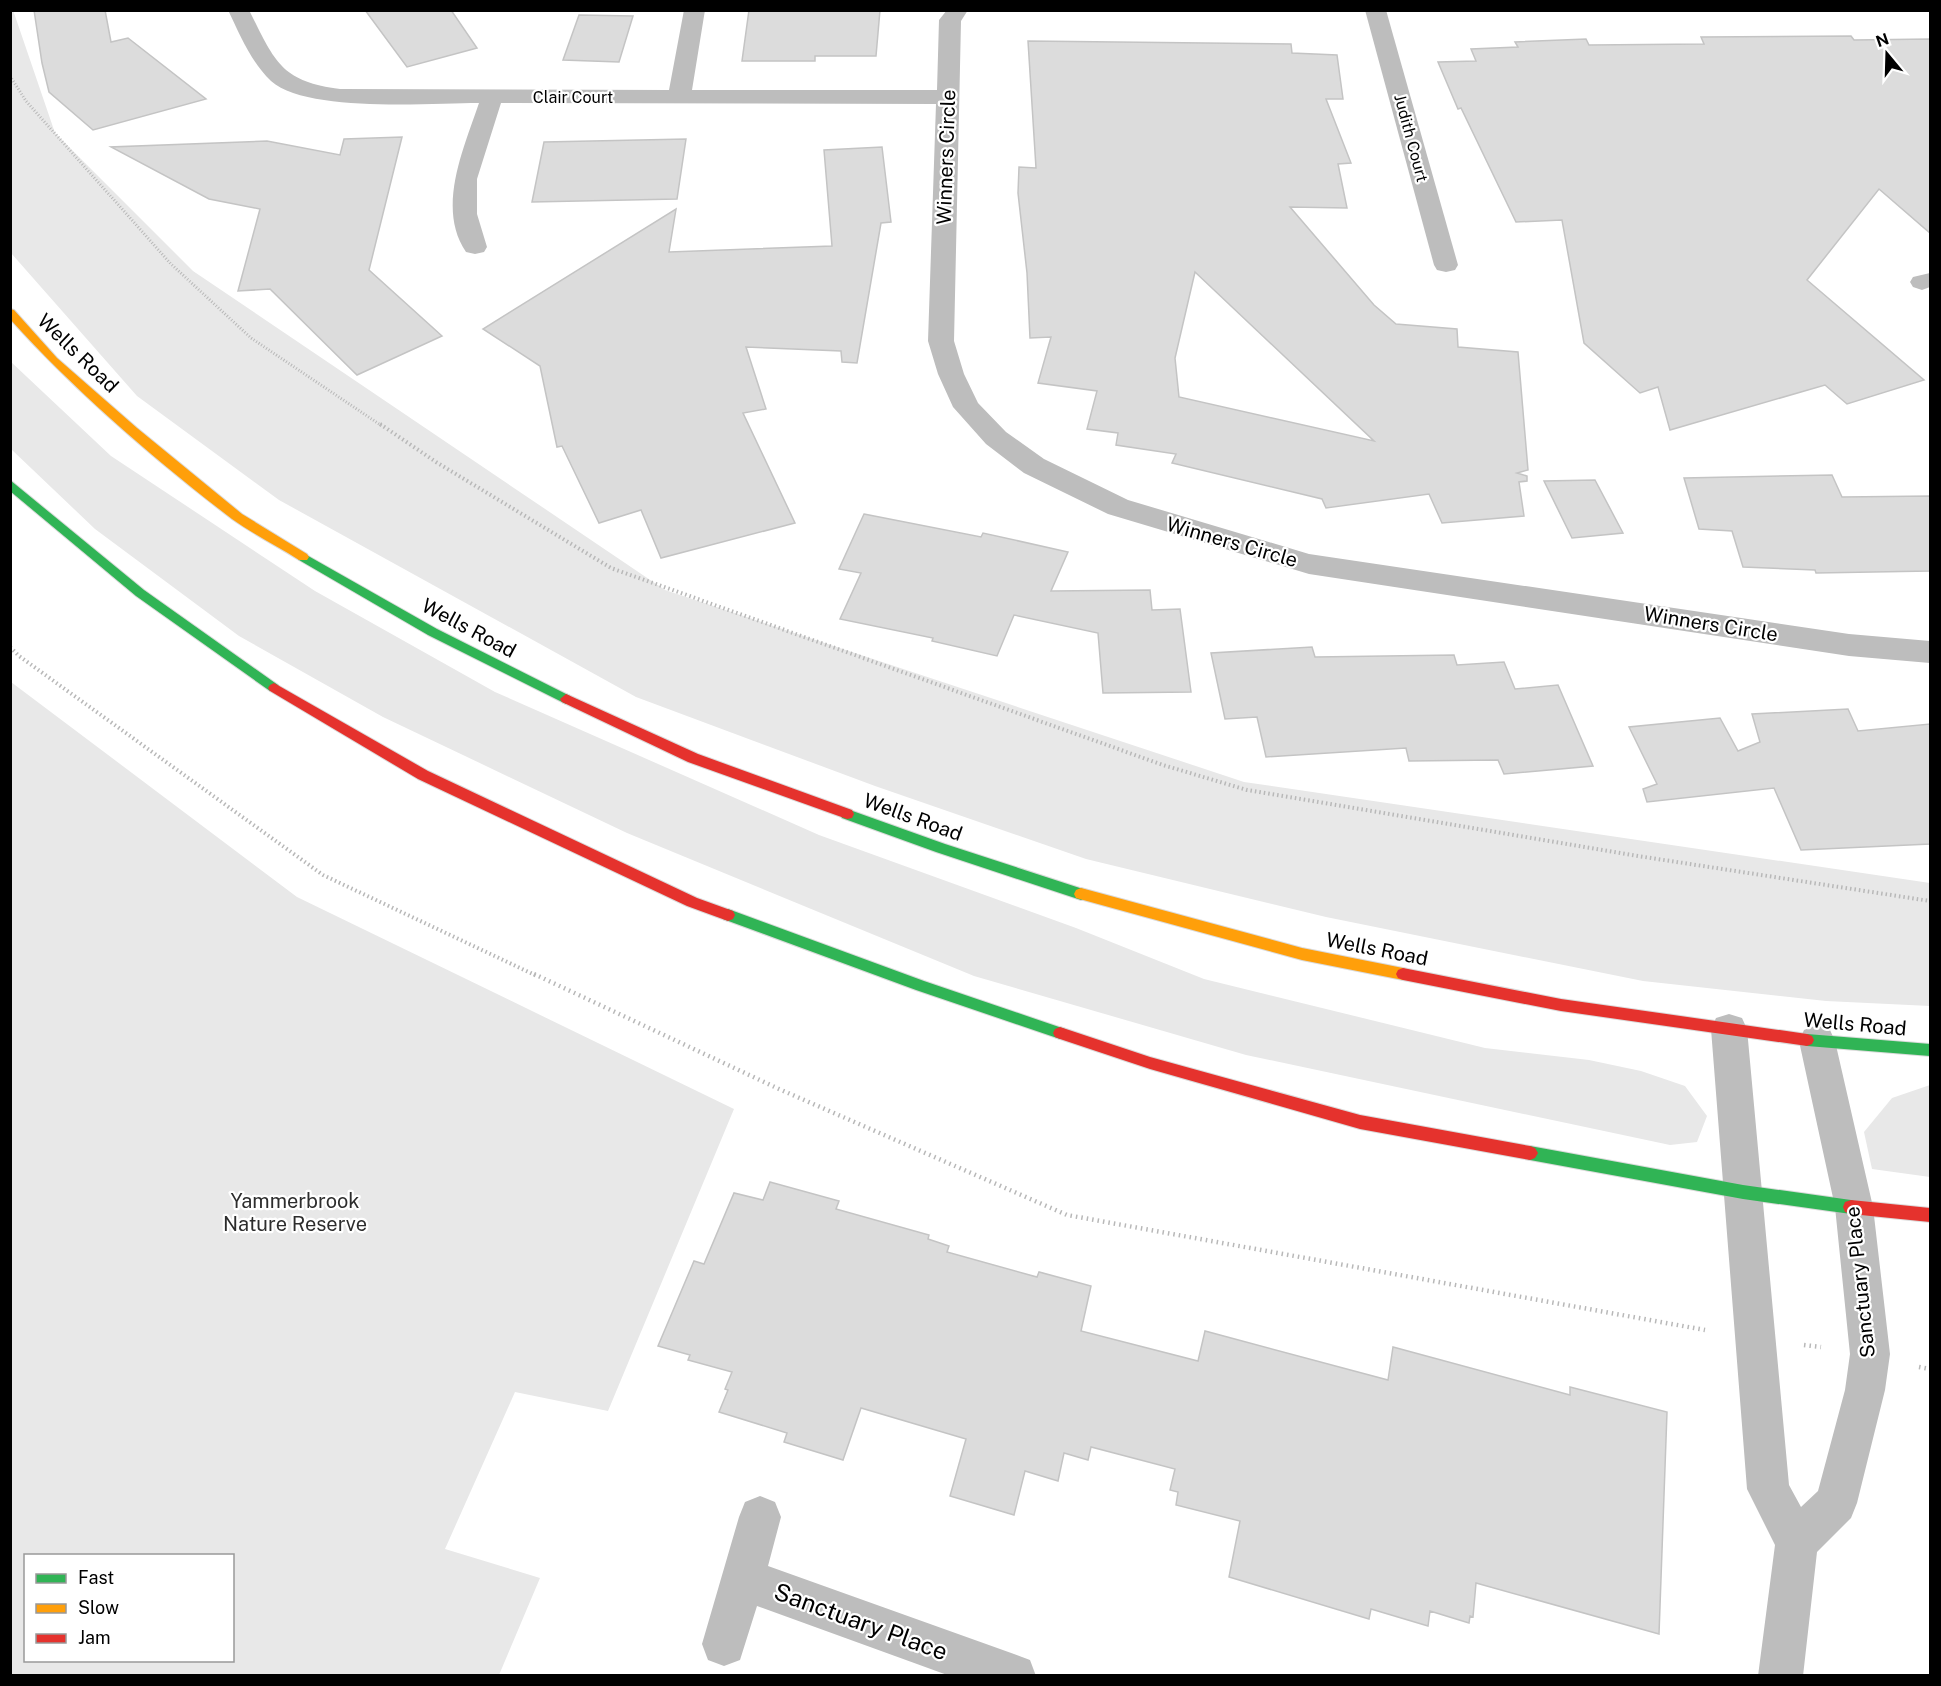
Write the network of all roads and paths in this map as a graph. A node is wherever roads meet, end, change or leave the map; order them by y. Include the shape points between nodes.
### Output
1 (238, 10) edge
2 (693, 10) edge
3 (958, 10) edge
4 (1376, 10) edge
5 (10, 76) edge
6 (492, 96) junction
7 (948, 97) junction
8 (679, 98) junction
9 (475, 247) dead end
10 (1446, 265) dead end
11 (10, 312) edge
12 (10, 484) edge
13 (10, 647) edge
14 (1930, 652) edge
15 (1930, 900) edge
16 (1729, 1029) junction
17 (1817, 1041) junction
18 (1930, 1050) edge
19 (1743, 1192) junction
20 (1854, 1207) junction
21 (1930, 1215) edge
22 (1757, 1338) junction
23 (1870, 1354) junction
24 (1930, 1370) edge
25 (760, 1517) dead end
26 (1797, 1542) junction
27 (742, 1579) junction
28 (724, 1644) dead end
29 (1014, 1676) edge
30 (1780, 1676) edge

1 - 6 street, Clair Court via 276,74 300,89 340,96
2 - 8 street
3 - 7 street, Winners Circle via 950,20
4 - 10 street, Judith Court
5 - 15 path via 26,101 171,264 251,338 436,462 611,568 1152,761 1247,790
6 - 8 street, Clair Court
6 - 9 street via 465,178 465,214
7 - 8 street, Clair Court
7 - 14 street, Winners Circle via 941,341 966,407 996,438 1034,466 1118,507 1310,564 1837,644
11 - 16 main road, Wells Road via 52,360 238,517 350,587 461,647 693,758 941,848 1092,897 1302,954 1561,1005
12 - 19 main road via 140,593 264,682 423,775 692,902 921,986 1150,1063 1360,1122
13 - 22 path via 323,875 779,1089 1067,1215
16 - 17 main road, Wells Road
16 - 19 street
17 - 18 main road, Wells Road
17 - 20 street, Sanctuary Place
19 - 20 main road
19 - 22 street
20 - 21 main road
20 - 23 street, Sanctuary Place
22 - 23 path
22 - 26 street via 1768,1489
23 - 24 path
23 - 26 street, Sanctuary Place via 1865,1390 1836,1503
25 - 27 street
26 - 30 street
27 - 28 street
27 - 29 street, Sanctuary Place

